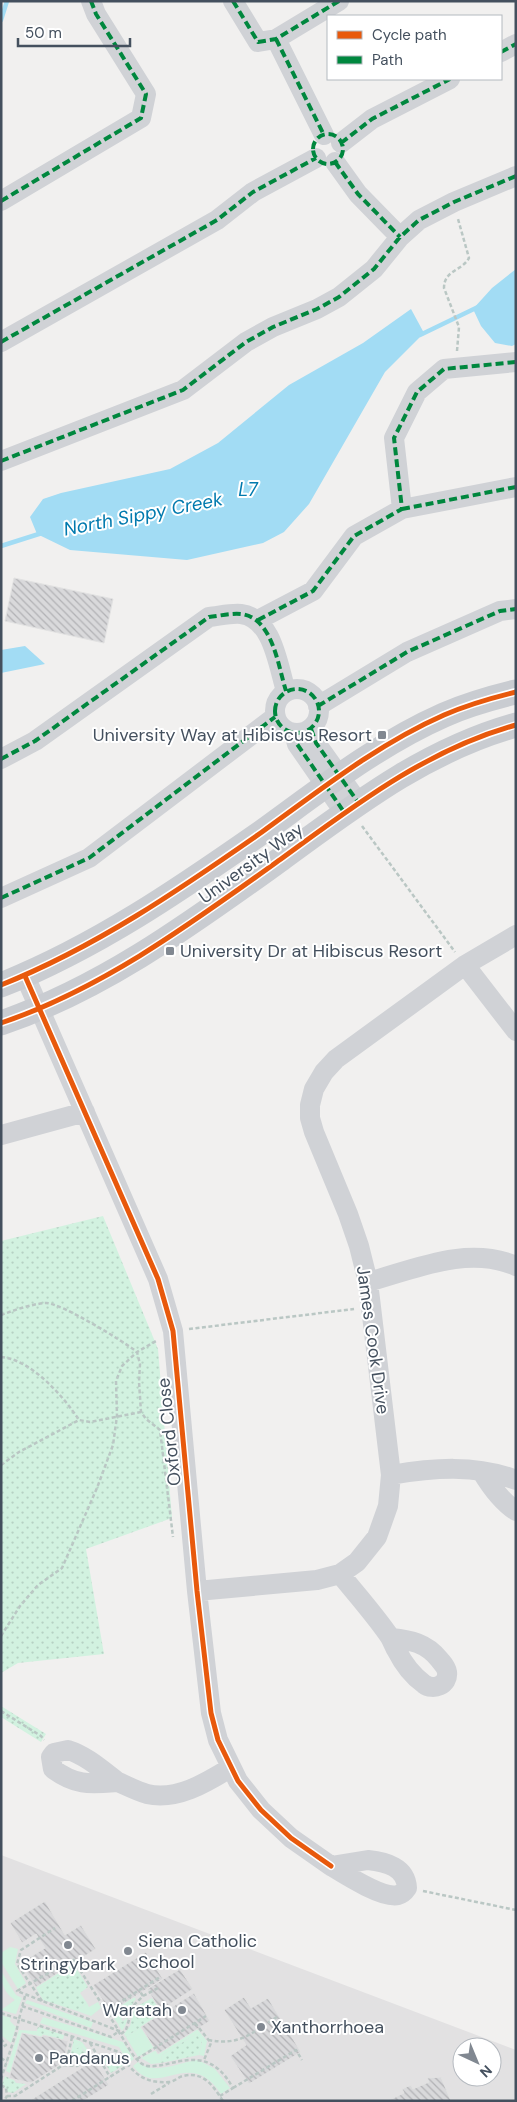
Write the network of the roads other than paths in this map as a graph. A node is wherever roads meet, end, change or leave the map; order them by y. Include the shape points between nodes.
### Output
1 (91, 1) edge
2 (233, 1) edge
3 (339, 1) edge
4 (276, 39) junction
5 (516, 44) edge
6 (502, 51) edge
7 (448, 80) edge
8 (329, 149) junction
9 (516, 176) edge
10 (1, 200) edge
11 (400, 237) junction
12 (1, 342) edge
13 (516, 362) edge
14 (1, 461) edge
15 (516, 487) edge
16 (402, 509) junction
17 (516, 609) edge
18 (258, 620) junction
19 (286, 691) junction
20 (516, 692) edge
21 (318, 706) junction
22 (275, 717) junction
23 (516, 725) edge
24 (302, 731) junction
25 (1, 760) edge
26 (333, 781) junction
27 (350, 807) junction
28 (1, 898) edge
29 (516, 935) edge
30 (465, 965) junction
31 (25, 976) junction
32 (1, 985) edge
33 (39, 1008) junction
34 (1, 1023) edge
35 (516, 1031) edge
36 (85, 1112) junction
37 (1, 1135) edge
38 (516, 1266) edge
39 (368, 1282) junction
40 (482, 1472) junction
41 (391, 1475) junction
42 (516, 1480) edge
43 (516, 1511) edge
44 (340, 1574) junction
45 (197, 1591) junction
46 (391, 1638) dead end
47 (54, 1753) road end
48 (230, 1768) junction
49 (331, 1866) junction

1 - 10 street via 146,94 141,118
2 - 4 street via 258,42
3 - 4 street
4 - 8 street
5 - 6 street
7 - 8 street via 372,119
8 - 11 street via 358,194
8 - 12 street via 253,192 217,220
9 - 11 street via 419,220
11 - 14 street via 374,269 339,297 246,342 183,390
13 - 16 street via 444,369 417,392 394,438
15 - 16 street
16 - 18 street via 354,536 313,591
17 - 21 street via 500,611 407,652
18 - 19 street via 270,639
18 - 25 street via 241,614 209,617 35,741
19 - 21 street via 301,689 308,692
19 - 22 street via 276,702
20 - 26 main road, University Way via 483,700 408,732
21 - 24 street via 319,716
22 - 24 street via 285,730
22 - 28 street via 90,858
23 - 27 main road, University Way via 435,755
24 - 26 street via 298,744
26 - 27 street
26 - 31 main road, University Way via 160,902 89,944
27 - 33 main road, University Way via 168,938 102,977
29 - 30 street, James Cook Drive
30 - 35 street
30 - 39 street, James Cook Drive via 336,1059 314,1089 310,1118 348,1214
31 - 32 main road, University Way
31 - 33 street, Oxford Close
33 - 34 main road, University Way
33 - 36 street, Oxford Close
36 - 37 street
36 - 45 street, Oxford Close via 158,1279 173,1330
38 - 39 street via 477,1257 451,1259
39 - 41 street, James Cook Drive
40 - 41 street via 456,1468
40 - 42 street via 500,1473
40 - 43 street via 504,1502
41 - 44 street, James Cook Drive via 388,1506 377,1537 357,1562
44 - 45 street, James Cook Drive via 317,1580
44 - 46 street
45 - 48 street, Oxford Close via 211,1713
47 - 48 street via 51,1757 53,1769 76,1782 88,1785 118,1782 146,1794 164,1796 185,1792
48 - 49 street, Oxford Close via 248,1795 279,1828
49 - 49 street, Oxford Close via 383,1893 399,1895 407,1888 404,1875 382,1862 368,1860

